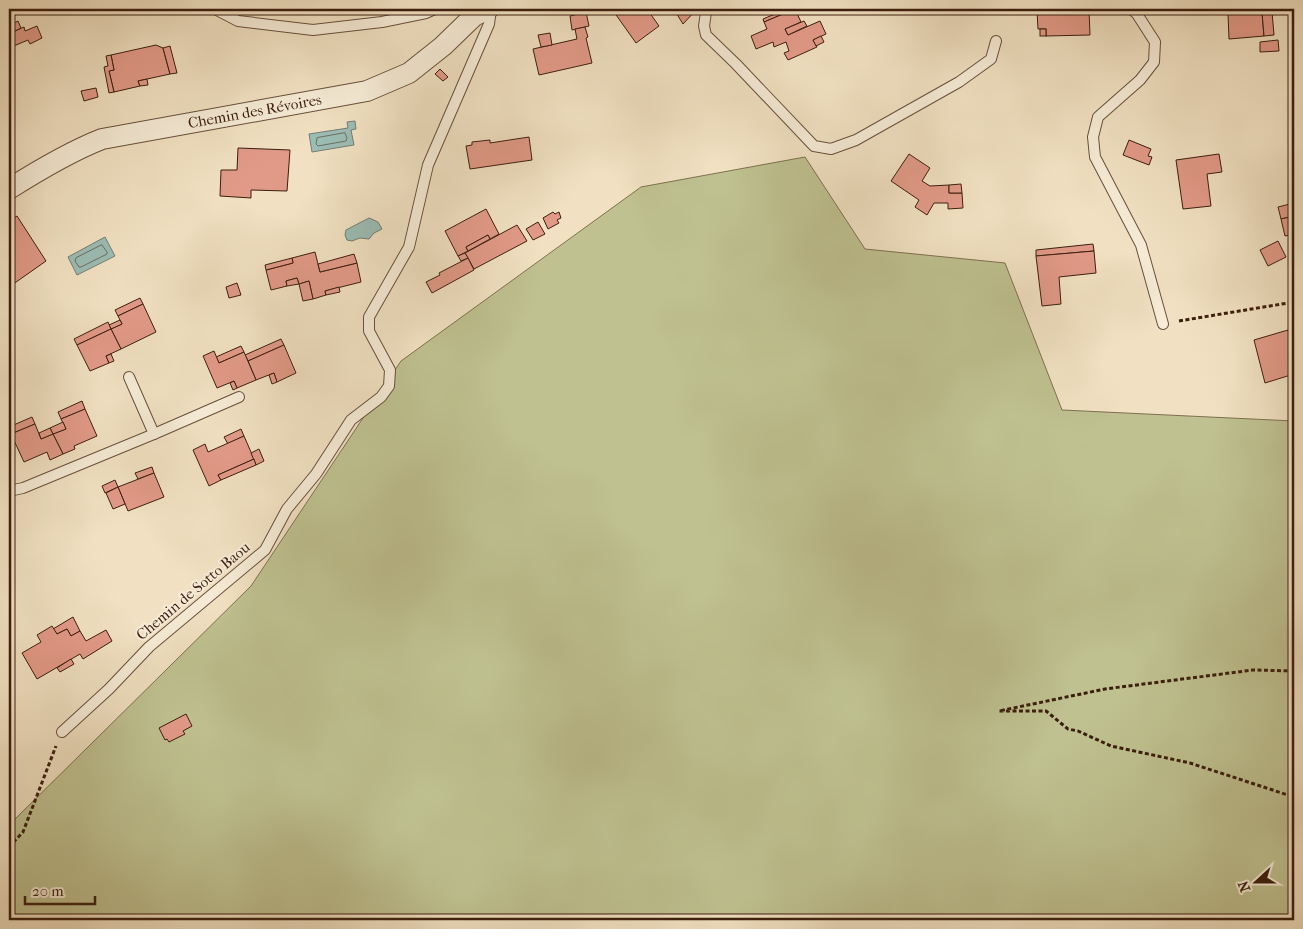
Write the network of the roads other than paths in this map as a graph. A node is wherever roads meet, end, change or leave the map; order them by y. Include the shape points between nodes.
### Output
1 (215, 9) edge
2 (435, 9) edge
3 (489, 9) edge
4 (709, 9) edge
5 (1131, 9) edge
6 (996, 41) dead end
7 (9, 189) edge
8 (1163, 324) road end
9 (129, 377) dead end
10 (239, 397) dead end
11 (154, 434) junction
12 (9, 491) edge
13 (62, 732) road end

1 - 2 lane via 238,21 313,30 382,22
3 - 7 street, Chemin des Révoires via 474,16 444,46 409,73 368,91 102,139 71,152
3 - 13 lane, Chemin de Sotto Baou via 489,24 428,165 409,247 369,317 369,331 390,370 389,386 351,420 316,474 287,509 265,550 149,647
4 - 6 lane via 704,26 706,35 814,146 831,149 856,140 959,82 991,59
5 - 8 lane via 1155,42 1154,62 1140,80 1098,117 1092,137 1095,157 1141,246
9 - 11 lane
10 - 11 lane
11 - 12 lane

